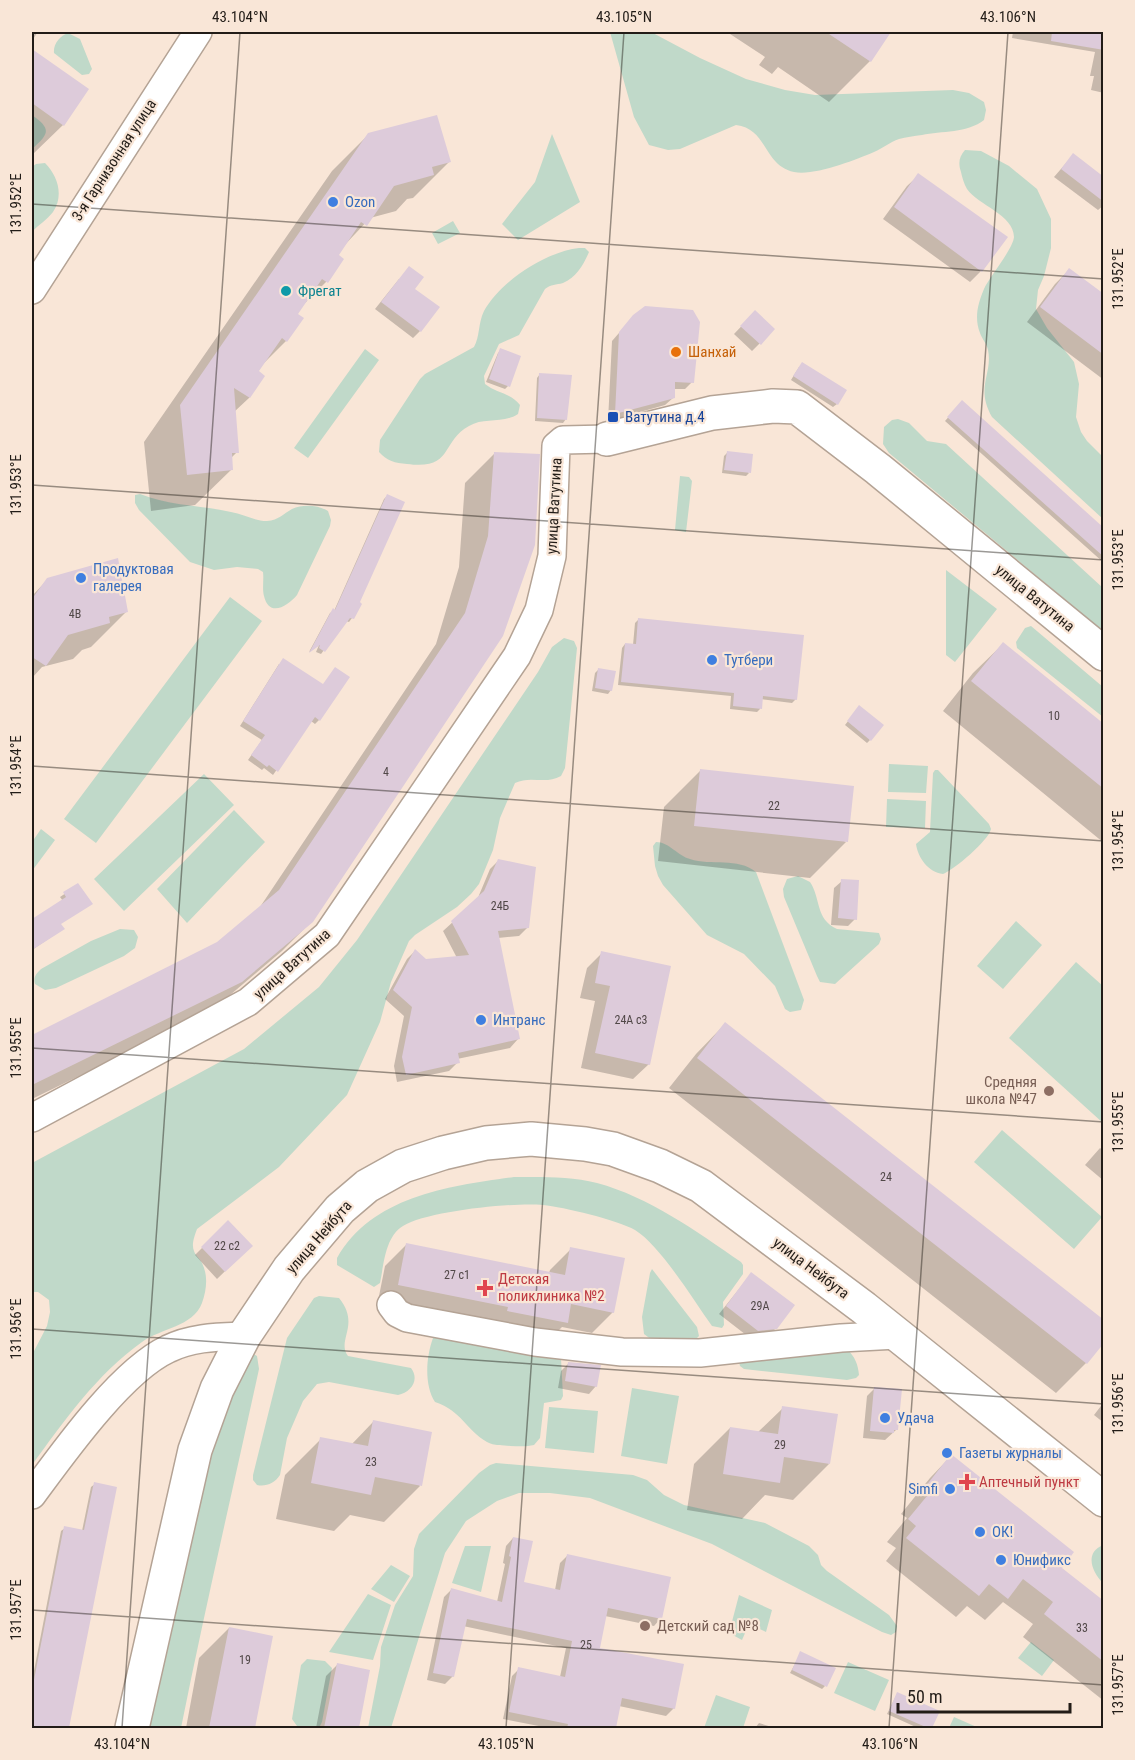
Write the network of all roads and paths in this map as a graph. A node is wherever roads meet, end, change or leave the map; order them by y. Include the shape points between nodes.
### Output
1 (198, 32) edge
2 (32, 290) edge
3 (607, 439) joint
4 (1104, 654) edge
5 (32, 1118) edge
6 (391, 1305) dead end
7 (897, 1335) junction
8 (244, 1336) junction
9 (32, 1495) edge
10 (1104, 1500) edge
11 (132, 1728) edge

1 - 2 street, 3-я Гарнизонная улица
3 - 4 street, улица Ватутина via 712,412 797,407
3 - 5 street, улица Ватутина via 563,440 556,446 552,556 539,610 517,656 327,935 248,1002
6 - 7 street via 407,1318 535,1342 622,1352 711,1352
7 - 8 street, улица Нейбута via 700,1186 613,1149 531,1139 486,1143 443,1153 403,1166 367,1186 340,1209 289,1269
7 - 10 street, улица Нейбута
8 - 9 street via 203,1338 153,1358 125,1380
8 - 11 street, улица Нейбута via 217,1389 195,1450

